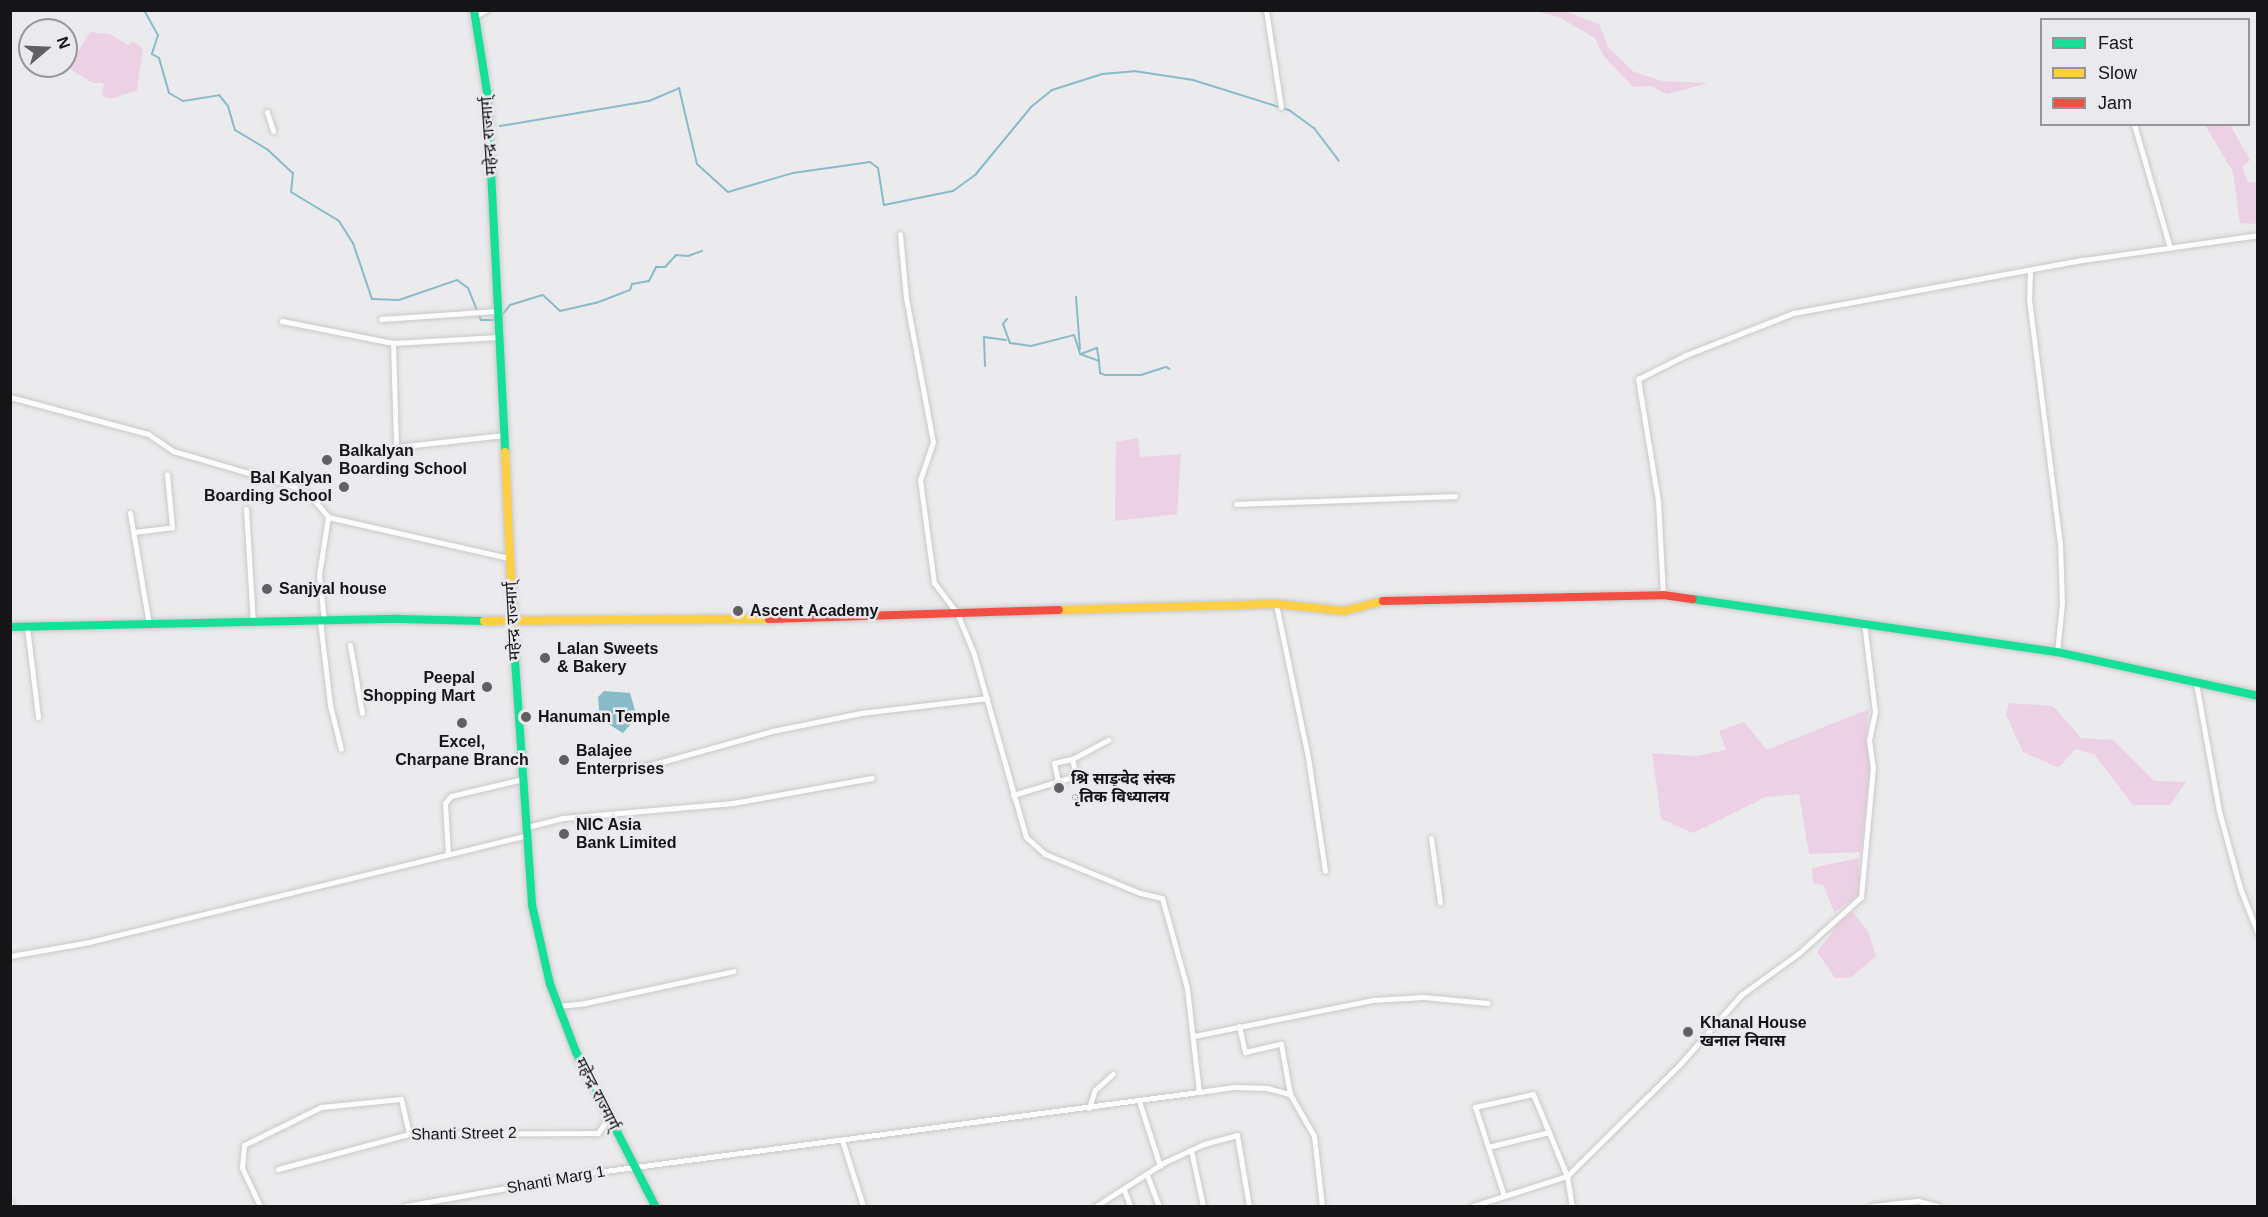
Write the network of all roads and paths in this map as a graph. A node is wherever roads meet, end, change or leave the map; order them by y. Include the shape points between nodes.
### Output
1 (486, 10) edge
2 (1266, 10) edge
3 (475, 13) edge
4 (1281, 107) dead end
5 (267, 111) dead end
6 (2135, 126) edge
7 (273, 130) dead end
8 (900, 234) dead end
9 (2258, 235) edge
10 (2170, 248) junction
11 (2030, 272) junction
12 (498, 311) junction
13 (381, 319) dead end
14 (282, 321) dead end
15 (499, 337) junction
16 (393, 344) junction
17 (10, 397) edge
18 (504, 435) junction
19 (167, 474) dead end
20 (1455, 496) dead end
21 (1236, 504) dead end
22 (246, 509) dead end
23 (130, 513) dead end
24 (328, 517) junction
25 (134, 532) junction
26 (510, 558) junction
27 (1663, 595) junction
28 (1276, 604) junction
29 (957, 613) junction
30 (322, 621) junction
31 (253, 622) junction
32 (514, 622) junction
33 (1863, 622) junction
34 (149, 624) junction
35 (10, 627) edge
36 (27, 627) junction
37 (350, 645) dead end
38 (2057, 652) junction
39 (2196, 682) junction
40 (2258, 696) edge
41 (987, 698) junction
42 (362, 713) dead end
43 (38, 717) dead end
44 (1108, 740) dead end
45 (341, 749) dead end
46 (1072, 759) junction
47 (610, 766) dead end
48 (872, 778) dead end
49 (523, 779) junction
50 (1058, 782) junction
51 (1014, 795) junction
52 (525, 832) junction
53 (1431, 838) dead end
54 (448, 854) junction
55 (1325, 871) dead end
56 (1440, 902) dead end
57 (2258, 934) edge
58 (10, 956) edge
59 (734, 971) dead end
60 (1488, 1003) dead end
61 (558, 1005) junction
62 (1239, 1026) junction
63 (1194, 1036) junction
64 (1113, 1074) dead end
65 (1199, 1092) junction
66 (1290, 1094) junction
67 (1139, 1101) junction
68 (1089, 1108) junction
69 (609, 1116) junction
70 (1549, 1132) junction
71 (410, 1134) junction
72 (842, 1140) junction
73 (1488, 1147) junction
74 (1191, 1150) junction
75 (1160, 1166) junction
76 (278, 1168) dead end
77 (635, 1168) junction
78 (1147, 1174) junction
79 (1567, 1176) junction
80 (1124, 1190) junction
81 (1504, 1196) junction
82 (260, 1206) edge
83 (405, 1206) edge
84 (417, 1206) edge
85 (655, 1206) edge
86 (862, 1206) edge
87 (1096, 1206) edge
88 (1130, 1206) edge
89 (1159, 1206) edge
90 (1203, 1206) edge
91 (1249, 1206) edge
92 (1322, 1206) edge
93 (1473, 1206) edge
94 (1572, 1206) edge
95 (1872, 1206) edge
96 (1938, 1206) edge

1 - 3 street
2 - 4 street
3 - 12 main road, महेन्द्र राज्मार्ग् via 487,92
5 - 7 street
6 - 10 street
8 - 29 street via 906,298 933,441 920,480 934,583
9 - 10 street
10 - 11 street
11 - 27 street via 1793,313 1686,355 1638,380 1658,501
11 - 38 street via 2029,299 2060,543 2062,603
12 - 13 street
12 - 15 main road, महेन्द्र राज्मार्ग्
14 - 16 street
15 - 16 street
15 - 18 main road, महेन्द्र राज्मार्ग्
16 - 18 street via 396,447
17 - 24 street via 148,434 173,451 290,485 309,494
18 - 26 main road, महेन्द्र राज्मार्ग्
19 - 25 street via 172,527
20 - 21 street
22 - 31 street
23 - 25 street
24 - 26 street
24 - 30 street via 319,575
25 - 34 street
26 - 32 main road, महेन्द्र राज्मार्ग्
27 - 28 main road via 1377,601 1344,611
27 - 33 main road
28 - 29 main road
28 - 55 street via 1308,757
29 - 32 main road via 904,618
29 - 41 street
30 - 31 main road
30 - 32 main road
30 - 45 street via 330,705
31 - 34 main road
32 - 49 main road, महेन्द्र राज्मार्ग्
33 - 38 main road
33 - 79 street via 1875,712 1869,740 1872,768 1861,897 1799,953 1741,995 1681,1064
34 - 36 main road
35 - 36 main road
36 - 43 street
37 - 42 street
38 - 39 main road
39 - 40 main road
39 - 57 street via 2219,811
41 - 47 street via 861,713 772,730 647,766
41 - 51 street
44 - 46 street
46 - 50 street via 1076,776
46 - 50 street via 1054,763
48 - 52 street via 733,803 563,818
49 - 52 main road, महेन्द्र राज्मार्ग्
49 - 54 street via 451,796 445,803
50 - 51 street
51 - 63 street via 1026,837 1045,854 1140,893 1162,898 1187,988
52 - 54 street
52 - 61 main road, महेन्द्र राज्मार्ग् via 532,905
53 - 56 street
54 - 58 street via 89,942
59 - 61 street via 585,1003
60 - 62 street via 1423,997 1373,1000
61 - 69 main road, महेन्द्र राज्मार्ग् via 576,1052
62 - 63 street
62 - 66 street via 1245,1052 1281,1044
63 - 65 street
64 - 68 street via 1095,1090
65 - 66 street, Shanti Marg 1 via 1236,1087
65 - 67 street, Shanti Marg 1
66 - 92 street via 1314,1136
67 - 68 street, Shanti Marg 1
67 - 75 street
68 - 72 street, Shanti Marg 1
69 - 71 street, Shanti Street 2 via 598,1133
69 - 77 main road, महेन्द्र राज्मार्ग्
70 - 73 street
70 - 73 street via 1533,1094 1475,1107
70 - 79 street
71 - 76 street, Shanti Street 2
71 - 82 street via 401,1099 321,1107 244,1145 243,1168
72 - 77 street, Shanti Marg 1
72 - 86 street
73 - 81 street
74 - 75 street
74 - 90 street
74 - 91 street via 1237,1135
75 - 78 street
77 - 84 street, Shanti Marg 1
77 - 85 main road, महेन्द्र राज्मार्ग्
78 - 80 street
78 - 89 street
79 - 81 street
79 - 94 street
80 - 87 street
80 - 88 street
81 - 93 street
83 - 84 street, Shanti Marg 1
95 - 96 street via 1918,1201

